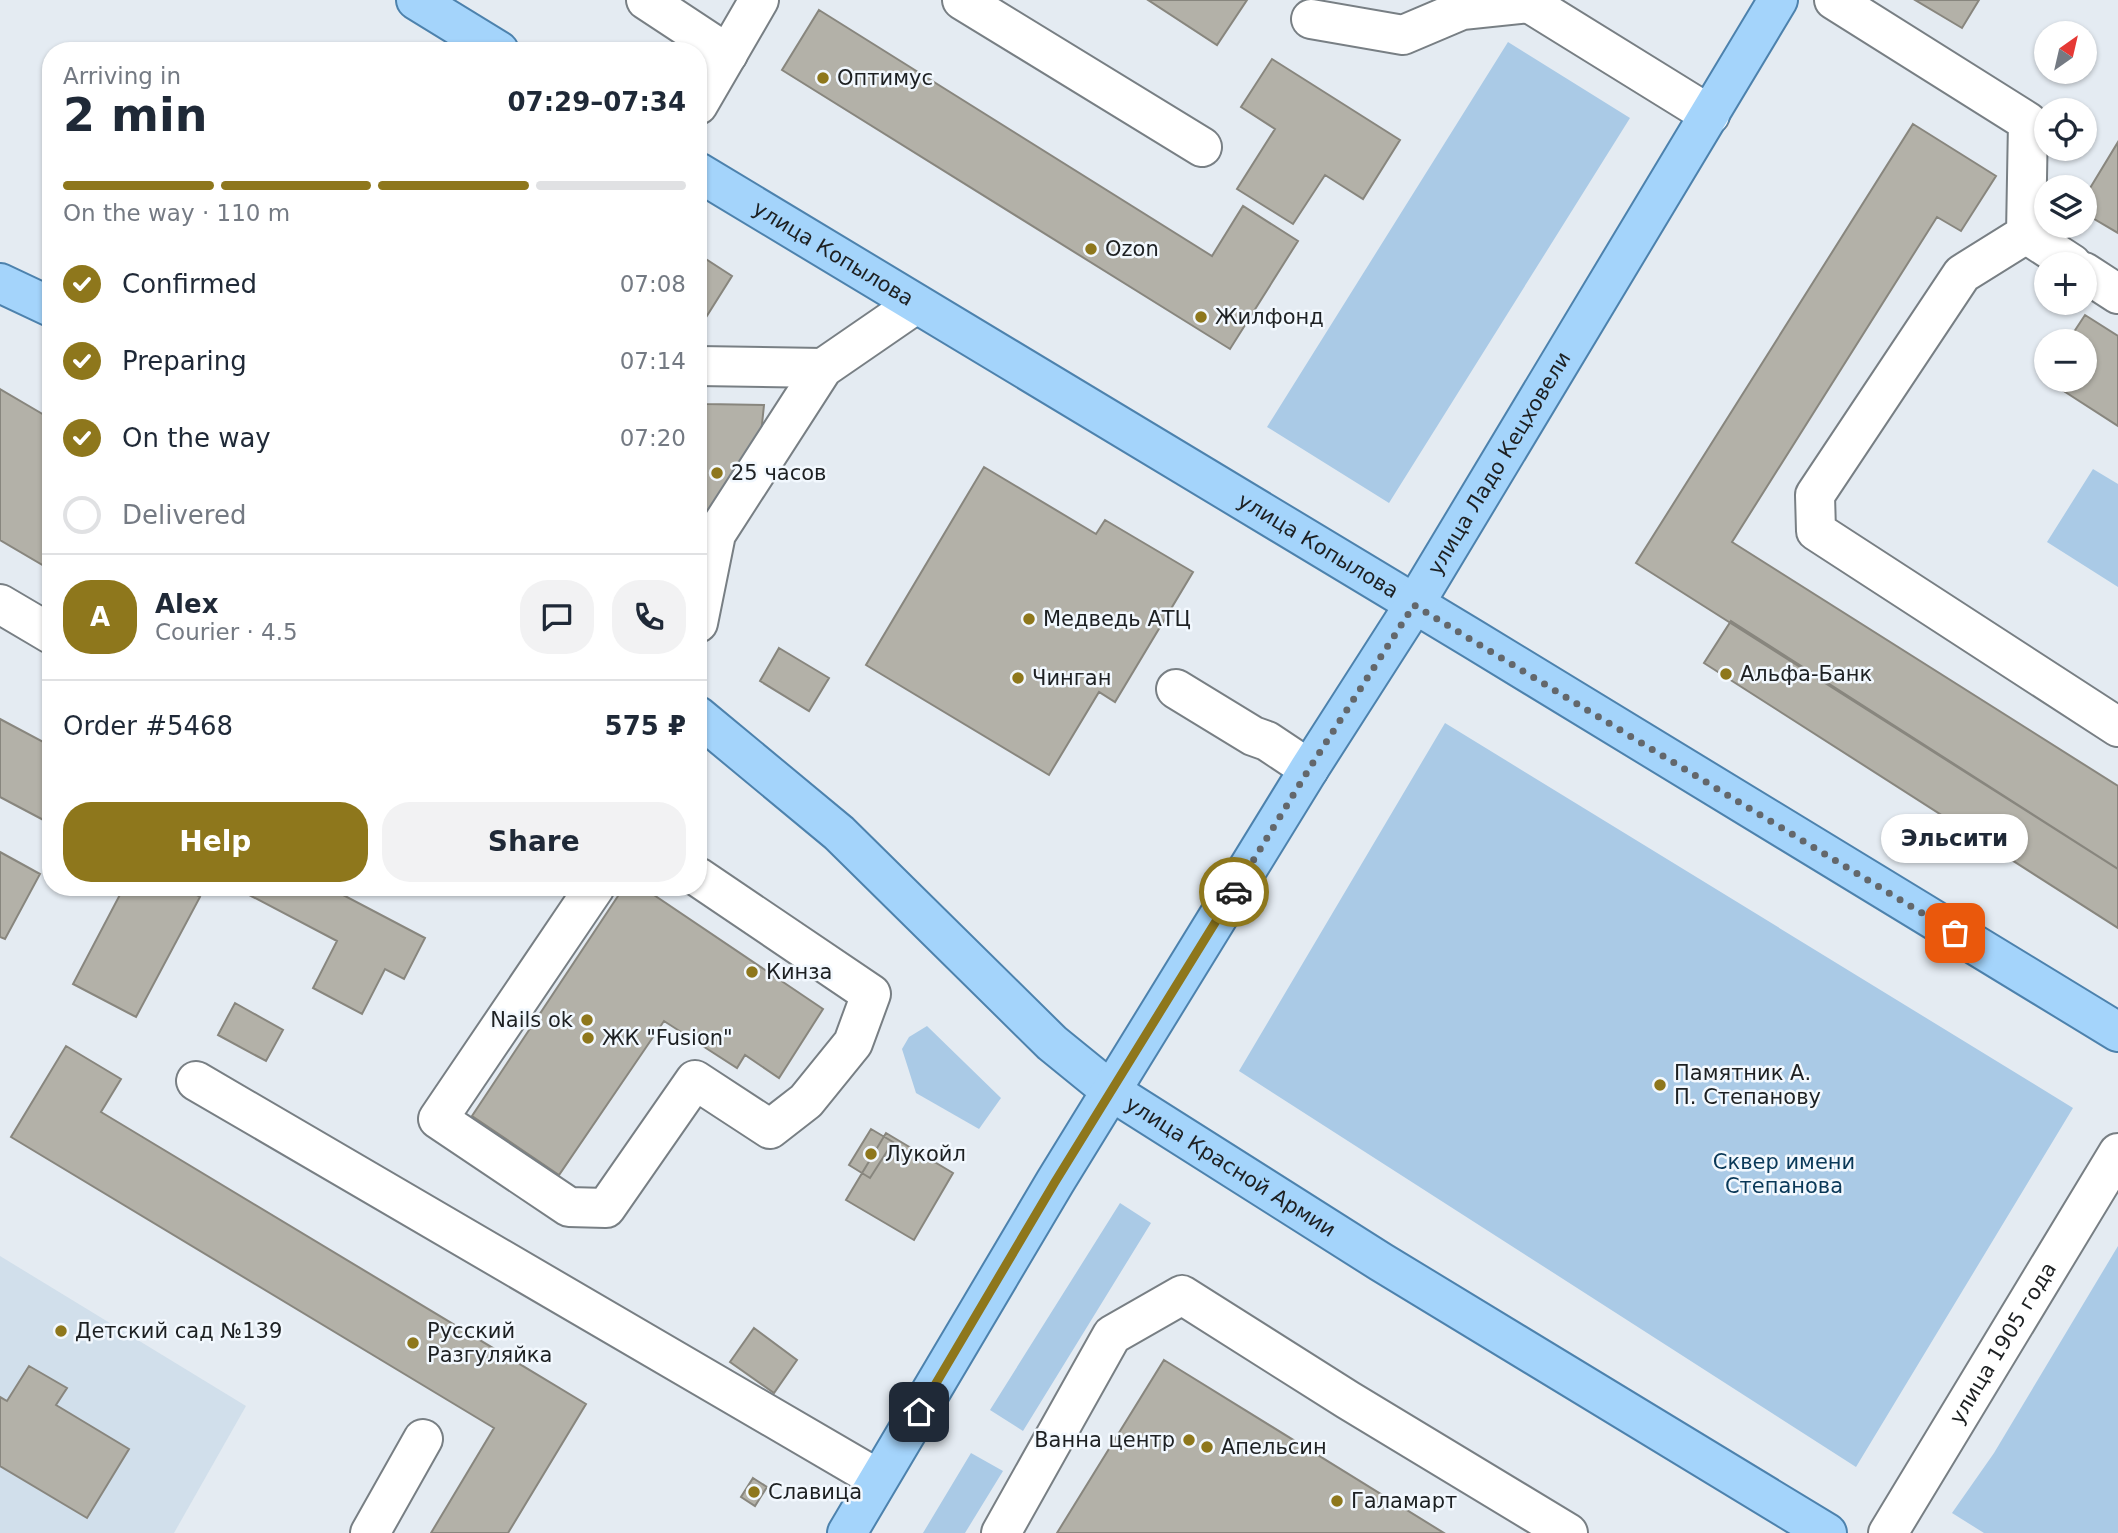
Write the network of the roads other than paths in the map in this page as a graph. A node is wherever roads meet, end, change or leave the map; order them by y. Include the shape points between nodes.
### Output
1 (416, 0) edge
2 (646, 0) edge
3 (760, 0) edge
4 (962, 0) edge
5 (1778, 0) edge
6 (1834, 0) edge
7 (1530, 2) edge
8 (1311, 19) dead end
9 (484, 42) edge
10 (728, 54) junction
11 (707, 90) edge
12 (1710, 115) junction
13 (1202, 147) dead end
14 (707, 177) edge
15 (2026, 234) junction
16 (2054, 252) edge
17 (2097, 280) edge
18 (0, 283) edge
19 (2118, 293) edge
20 (42, 303) edge
21 (916, 304) junction
22 (707, 366) edge
23 (823, 368) junction
24 (707, 578) edge
25 (0, 604) edge
26 (1414, 605) junction
27 (42, 629) edge
28 (1176, 689) dead end
29 (2118, 727) edge
30 (707, 729) edge
31 (1309, 769) junction
32 (707, 883) edge
33 (589, 896) edge
34 (2118, 1032) edge
35 (195, 1081) dead end
36 (1111, 1091) junction
37 (2118, 1153) edge
38 (423, 1439) dead end
39 (878, 1479) junction
40 (370, 1533) edge
41 (847, 1533) edge
42 (1001, 1533) edge
43 (1568, 1533) edge
44 (1827, 1533) edge
45 (1888, 1533) edge

1 - 9 main road
2 - 10 street
3 - 10 street
4 - 13 street
5 - 12 main road, улица Ладо Кецховели
6 - 15 street via 2028,122
7 - 8 street via 1462,10 1403,35
7 - 12 street
10 - 11 street
12 - 26 main road, улица Ладо Кецховели
14 - 21 main road, улица Копылова
15 - 16 street
15 - 29 street via 1962,274 1815,495 1816,531
17 - 19 street
18 - 20 main road
21 - 23 street
21 - 26 main road, улица Копылова
22 - 23 street
23 - 24 street via 716,534
25 - 27 street
26 - 31 main road, улица Ладо Кецховели
26 - 34 main road, улица Копылова
28 - 31 street
30 - 36 main road, улица Красной Армии via 839,833 1052,1043
31 - 36 main road, улица Ладо Кецховели
32 - 33 street via 871,994 853,1043 806,1101 771,1129 695,1080 606,1208 569,1208 438,1119
35 - 39 street
36 - 39 main road, улица Ладо Кецховели
36 - 44 main road, улица Красной Армии via 1381,1262
37 - 45 street, улица 1905 года
38 - 40 street
39 - 41 main road, улица Ладо Кецховели
42 - 43 street via 1112,1335 1182,1295

